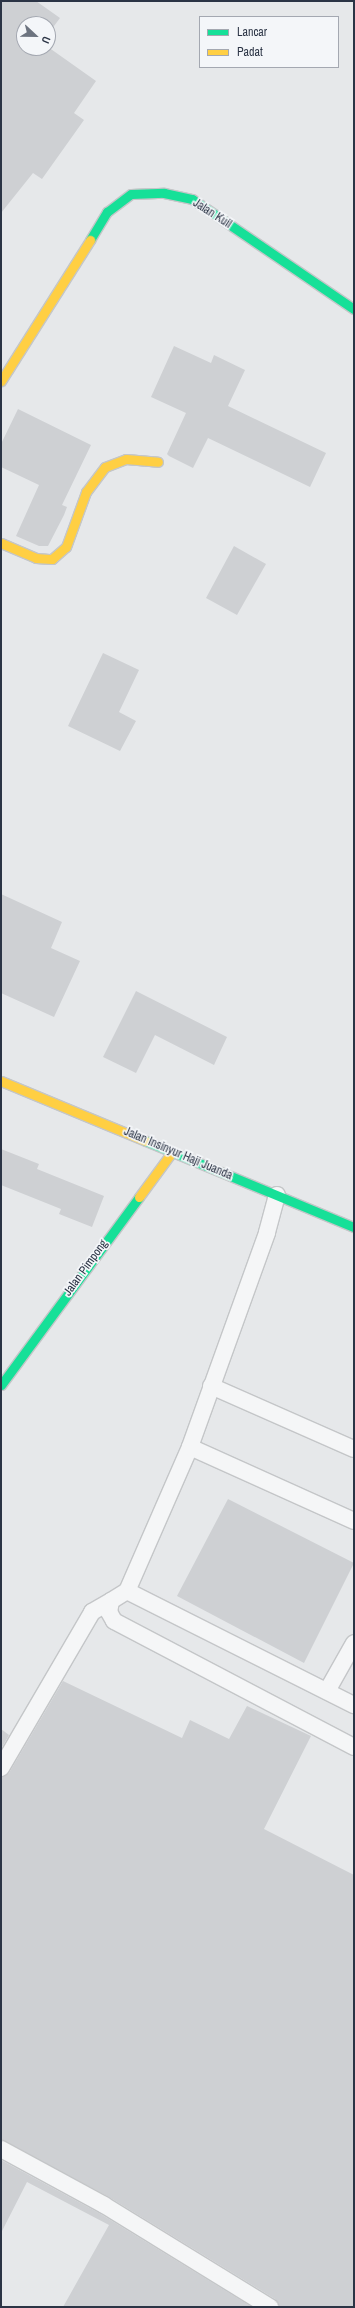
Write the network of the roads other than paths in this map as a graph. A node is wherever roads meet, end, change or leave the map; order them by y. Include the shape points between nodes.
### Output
1 (354, 309) edge
2 (1, 381) edge
3 (158, 462) dead end
4 (1, 543) edge
5 (1, 1081) edge
6 (172, 1152) junction
7 (277, 1196) junction
8 (354, 1227) edge
9 (1, 1385) edge
10 (211, 1386) junction
11 (190, 1447) junction
12 (354, 1448) edge
13 (354, 1521) edge
14 (127, 1591) junction
15 (111, 1601) junction
16 (354, 1643) edge
17 (327, 1691) junction
18 (354, 1704) edge
19 (354, 1746) edge
20 (1, 1768) edge
21 (1, 2149) edge
22 (270, 2307) edge

1 - 2 street, Jalan Kuil via 192,199 164,193 131,194 107,212
3 - 4 street via 126,459 105,467 86,492 66,548 52,559 36,558
5 - 6 street, Jalan Insinyur Haji Juanda
6 - 7 street, Jalan Insinyur Haji Juanda
6 - 9 street, Jalan Pimpong
7 - 8 street, Jalan Insinyur Haji Juanda
7 - 10 lane via 267,1233
10 - 11 lane
10 - 12 lane
11 - 13 lane
11 - 14 lane
14 - 15 lane
14 - 17 lane
15 - 19 lane via 109,1612 114,1621
15 - 20 lane via 92,1612
16 - 17 lane
17 - 18 lane
21 - 22 lane via 104,2205

